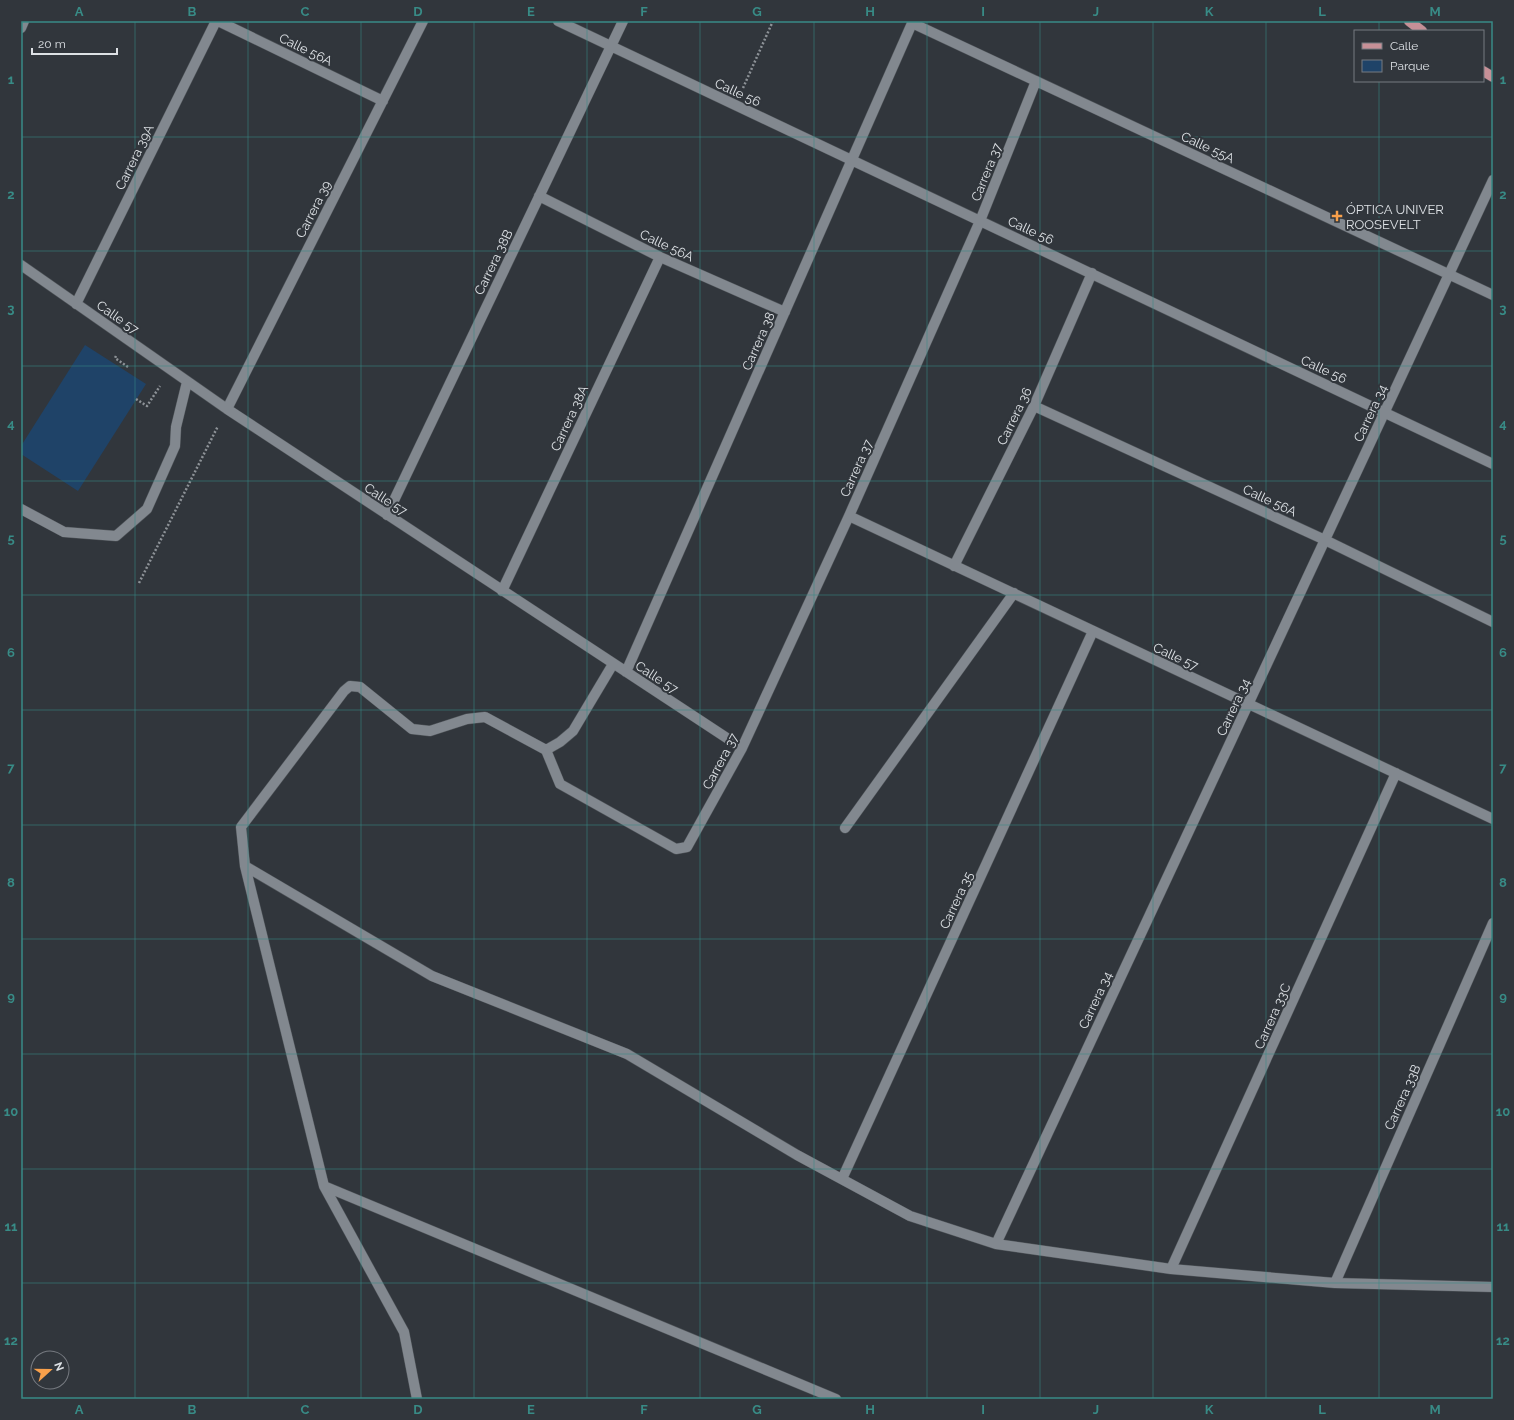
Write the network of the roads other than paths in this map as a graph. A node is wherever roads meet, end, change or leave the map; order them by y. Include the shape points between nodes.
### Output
1 (24, 21) edge
2 (217, 21) edge
3 (423, 21) edge
4 (558, 21) edge
5 (623, 21) edge
6 (1409, 21) edge
7 (913, 22) edge
8 (21, 28) edge
9 (1421, 30) edge
10 (611, 46) junction
11 (1484, 72) edge
12 (1493, 77) edge
13 (1036, 81) junction
14 (383, 101) junction
15 (851, 160) junction
16 (1493, 180) edge
17 (540, 196) junction
18 (980, 221) junction
19 (660, 257) junction
20 (21, 265) edge
21 (1092, 273) junction
22 (1449, 274) junction
23 (1493, 295) edge
24 (76, 304) junction
25 (785, 312) junction
26 (187, 382) junction
27 (1034, 406) junction
28 (226, 409) junction
29 (1385, 412) junction
30 (1493, 464) edge
31 (21, 509) edge
32 (387, 515) junction
33 (849, 516) junction
34 (1325, 540) junction
35 (954, 566) junction
36 (502, 591) junction
37 (1014, 592) junction
38 (1493, 622) edge
39 (1093, 631) junction
40 (613, 664) junction
41 (626, 672) junction
42 (1248, 704) junction
43 (742, 748) junction
44 (546, 750) junction
45 (1396, 773) junction
46 (1493, 819) edge
47 (845, 828) dead end
48 (245, 866) junction
49 (1493, 923) edge
50 (842, 1179) junction
51 (324, 1186) junction
52 (996, 1244) junction
53 (1171, 1269) junction
54 (1335, 1283) junction
55 (1493, 1287) edge
56 (417, 1399) edge
57 (836, 1399) edge

1 - 8 street
2 - 14 street, Calle 56A
2 - 24 street, Carrera 39A
3 - 14 street, Carrera 39
4 - 10 street, Calle 56
5 - 10 street, Carrera 38B
6 - 9 main road
7 - 13 street, Calle 55A
7 - 15 street, Carrera 38
10 - 15 street, Calle 56
10 - 17 street, Carrera 38B
11 - 12 main road
13 - 18 street, Carrera 37
13 - 22 street, Calle 55A
14 - 28 street, Carrera 39
15 - 18 street, Calle 56
15 - 25 street, Carrera 38
16 - 22 street, Carrera 34
17 - 19 street, Calle 56A
17 - 32 street, Carrera 38B
18 - 21 street, Calle 56
18 - 33 street, Carrera 37
19 - 25 street, Calle 56A
19 - 36 street, Carrera 38A
20 - 24 street, Calle 57
21 - 27 street, Carrera 36
21 - 29 street, Calle 56
22 - 23 street, Calle 55A
22 - 29 street, Carrera 34
24 - 26 street, Calle 57
25 - 41 street, Carrera 38
26 - 28 street, Calle 57
26 - 31 street via 174,446 147,509 116,536 64,532
27 - 34 street, Calle 56A
27 - 35 street, Carrera 36
28 - 32 street, Calle 57
29 - 30 street, Calle 56
29 - 34 street, Carrera 34
32 - 36 street, Calle 57
33 - 35 street, Calle 57
33 - 43 street, Carrera 37
34 - 38 street, Calle 56A
34 - 42 street, Carrera 34
35 - 37 street, Calle 57
36 - 40 street, Calle 57
37 - 39 street, Calle 57
37 - 47 street
39 - 42 street, Calle 57
39 - 50 street, Carrera 35
40 - 41 street, Calle 57
40 - 44 street via 573,731
41 - 43 street, Calle 57
42 - 45 street, Calle 57
42 - 52 street, Carrera 34
43 - 44 street, Carrera 37 via 687,848 676,849 560,784
44 - 48 street via 485,717 467,719 430,731 412,729 360,687 350,686 240,827
45 - 46 street, Calle 57
45 - 53 street, Carrera 33C
48 - 50 street via 432,976 627,1054
48 - 51 street
49 - 54 street, Carrera 33B
50 - 52 street via 910,1216
51 - 56 street via 404,1332
51 - 57 street
52 - 53 street
53 - 54 street
54 - 55 street

